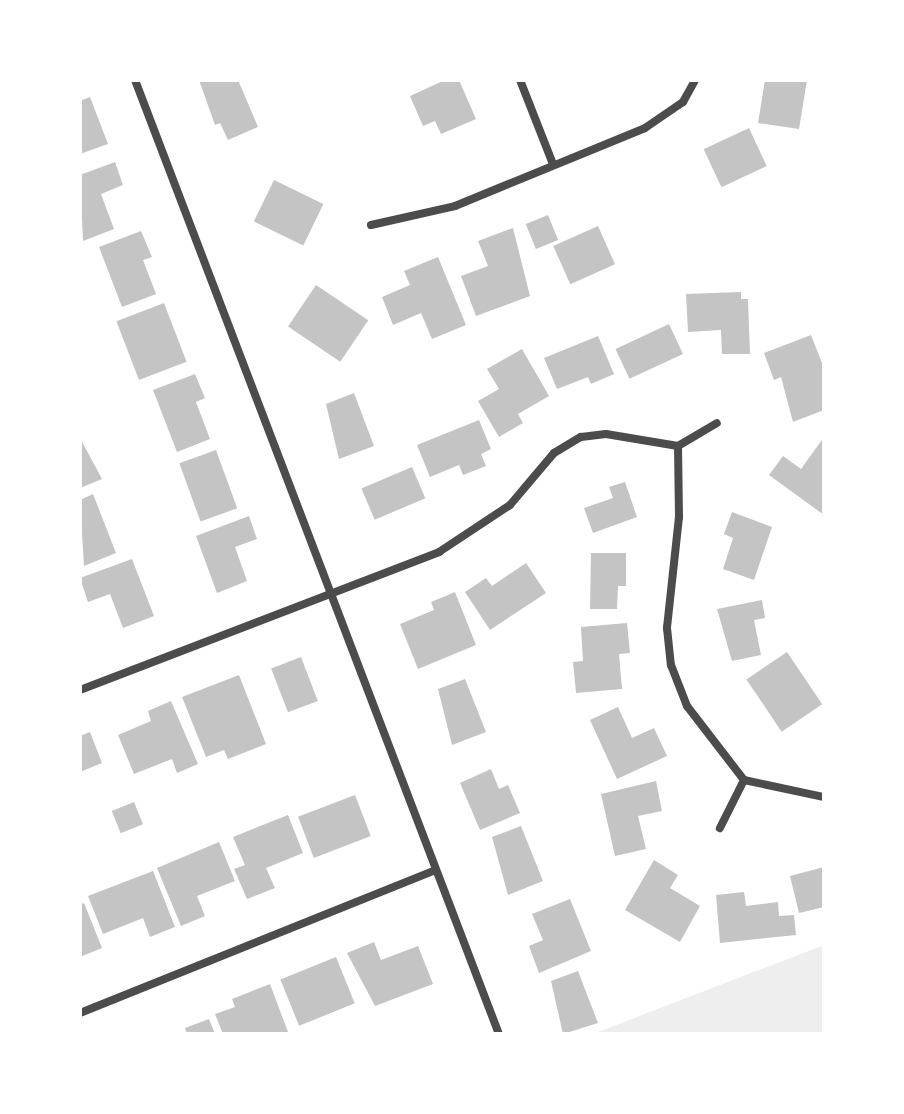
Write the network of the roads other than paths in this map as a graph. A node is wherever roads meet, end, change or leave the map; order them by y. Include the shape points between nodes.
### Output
1 (135, 80) edge
2 (520, 80) edge
3 (695, 80) edge
4 (553, 164) junction
5 (371, 225) dead end
6 (717, 423) dead end
7 (678, 446) junction
8 (329, 598) junction
9 (80, 690) edge
10 (744, 780) junction
11 (824, 797) edge
12 (720, 828) dead end
13 (435, 870) junction
14 (80, 1013) edge
15 (499, 1034) edge

1 - 8 street
2 - 4 street
3 - 4 street via 683,102 645,128
4 - 5 street via 455,206
6 - 7 street
7 - 8 street via 606,434 581,437 554,453 510,505 482,527 439,552
7 - 10 street via 679,517 667,628 671,665 687,706
8 - 9 street
8 - 13 street
10 - 11 street
10 - 12 street
13 - 14 street
13 - 15 street

